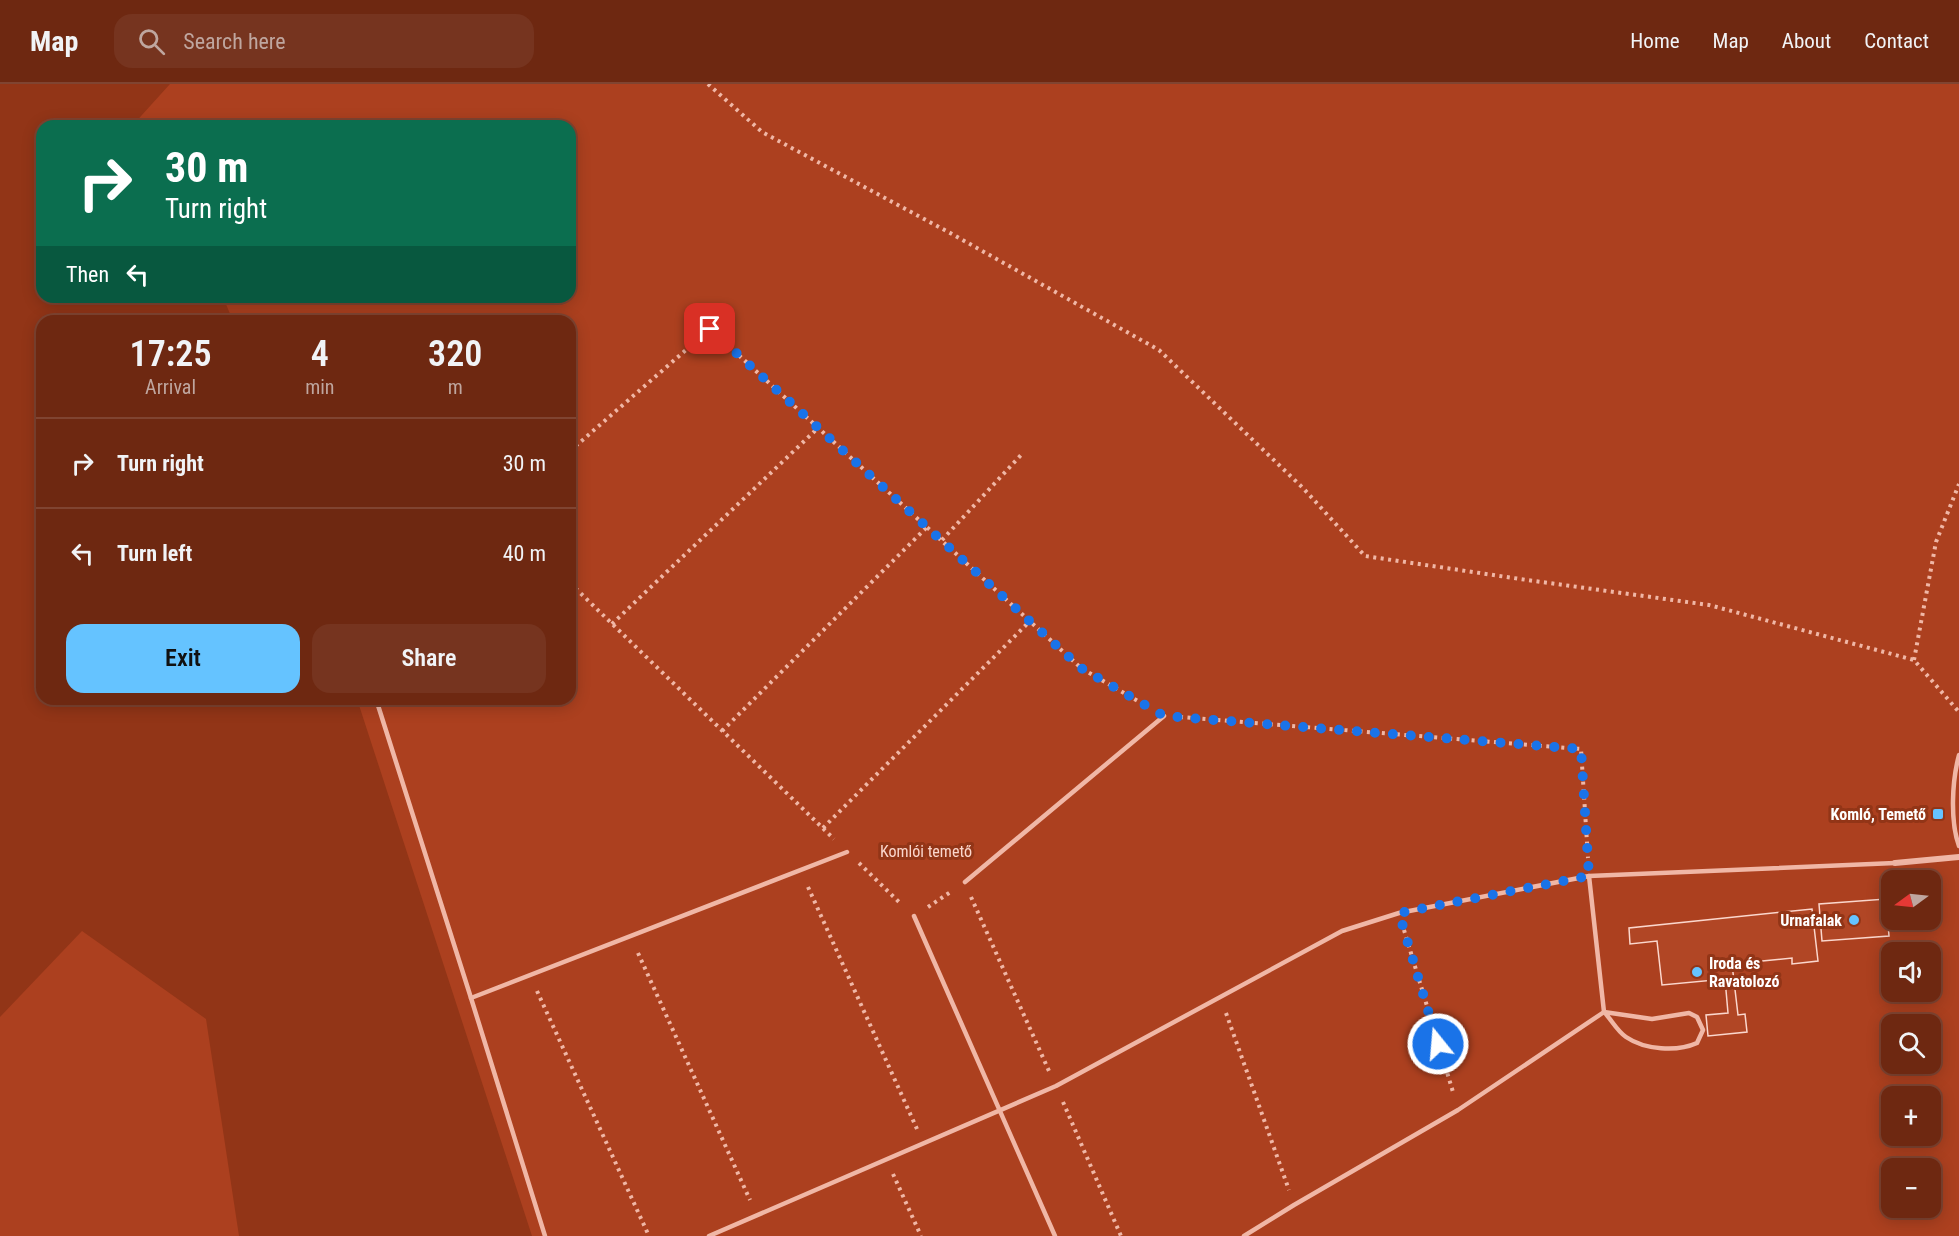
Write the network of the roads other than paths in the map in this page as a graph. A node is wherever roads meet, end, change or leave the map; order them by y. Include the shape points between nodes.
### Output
1 (378, 705) edge
2 (1164, 716) road end
3 (1959, 755) edge
4 (1959, 846) edge
5 (847, 852) road end
6 (1959, 856) edge
7 (1895, 863) joint
8 (1589, 876) junction
9 (965, 882) road end
10 (914, 916) road end
11 (471, 998) junction
12 (1604, 1012) junction
13 (999, 1110) junction
14 (545, 1236) edge
15 (709, 1236) edge
16 (1055, 1236) edge
17 (1244, 1236) edge

1 - 11 lane
2 - 9 lane
3 - 4 lane via 1953,830
5 - 11 lane
6 - 7 street
7 - 8 lane
8 - 12 lane
8 - 13 lane via 1399,913 1342,931 1056,1086
10 - 13 lane
11 - 14 lane
12 - 12 lane via 1625,1037 1655,1049 1686,1048 1697,1042 1703,1030 1697,1017 1689,1013 1652,1019
12 - 17 lane via 1458,1110
13 - 15 lane
13 - 16 lane

